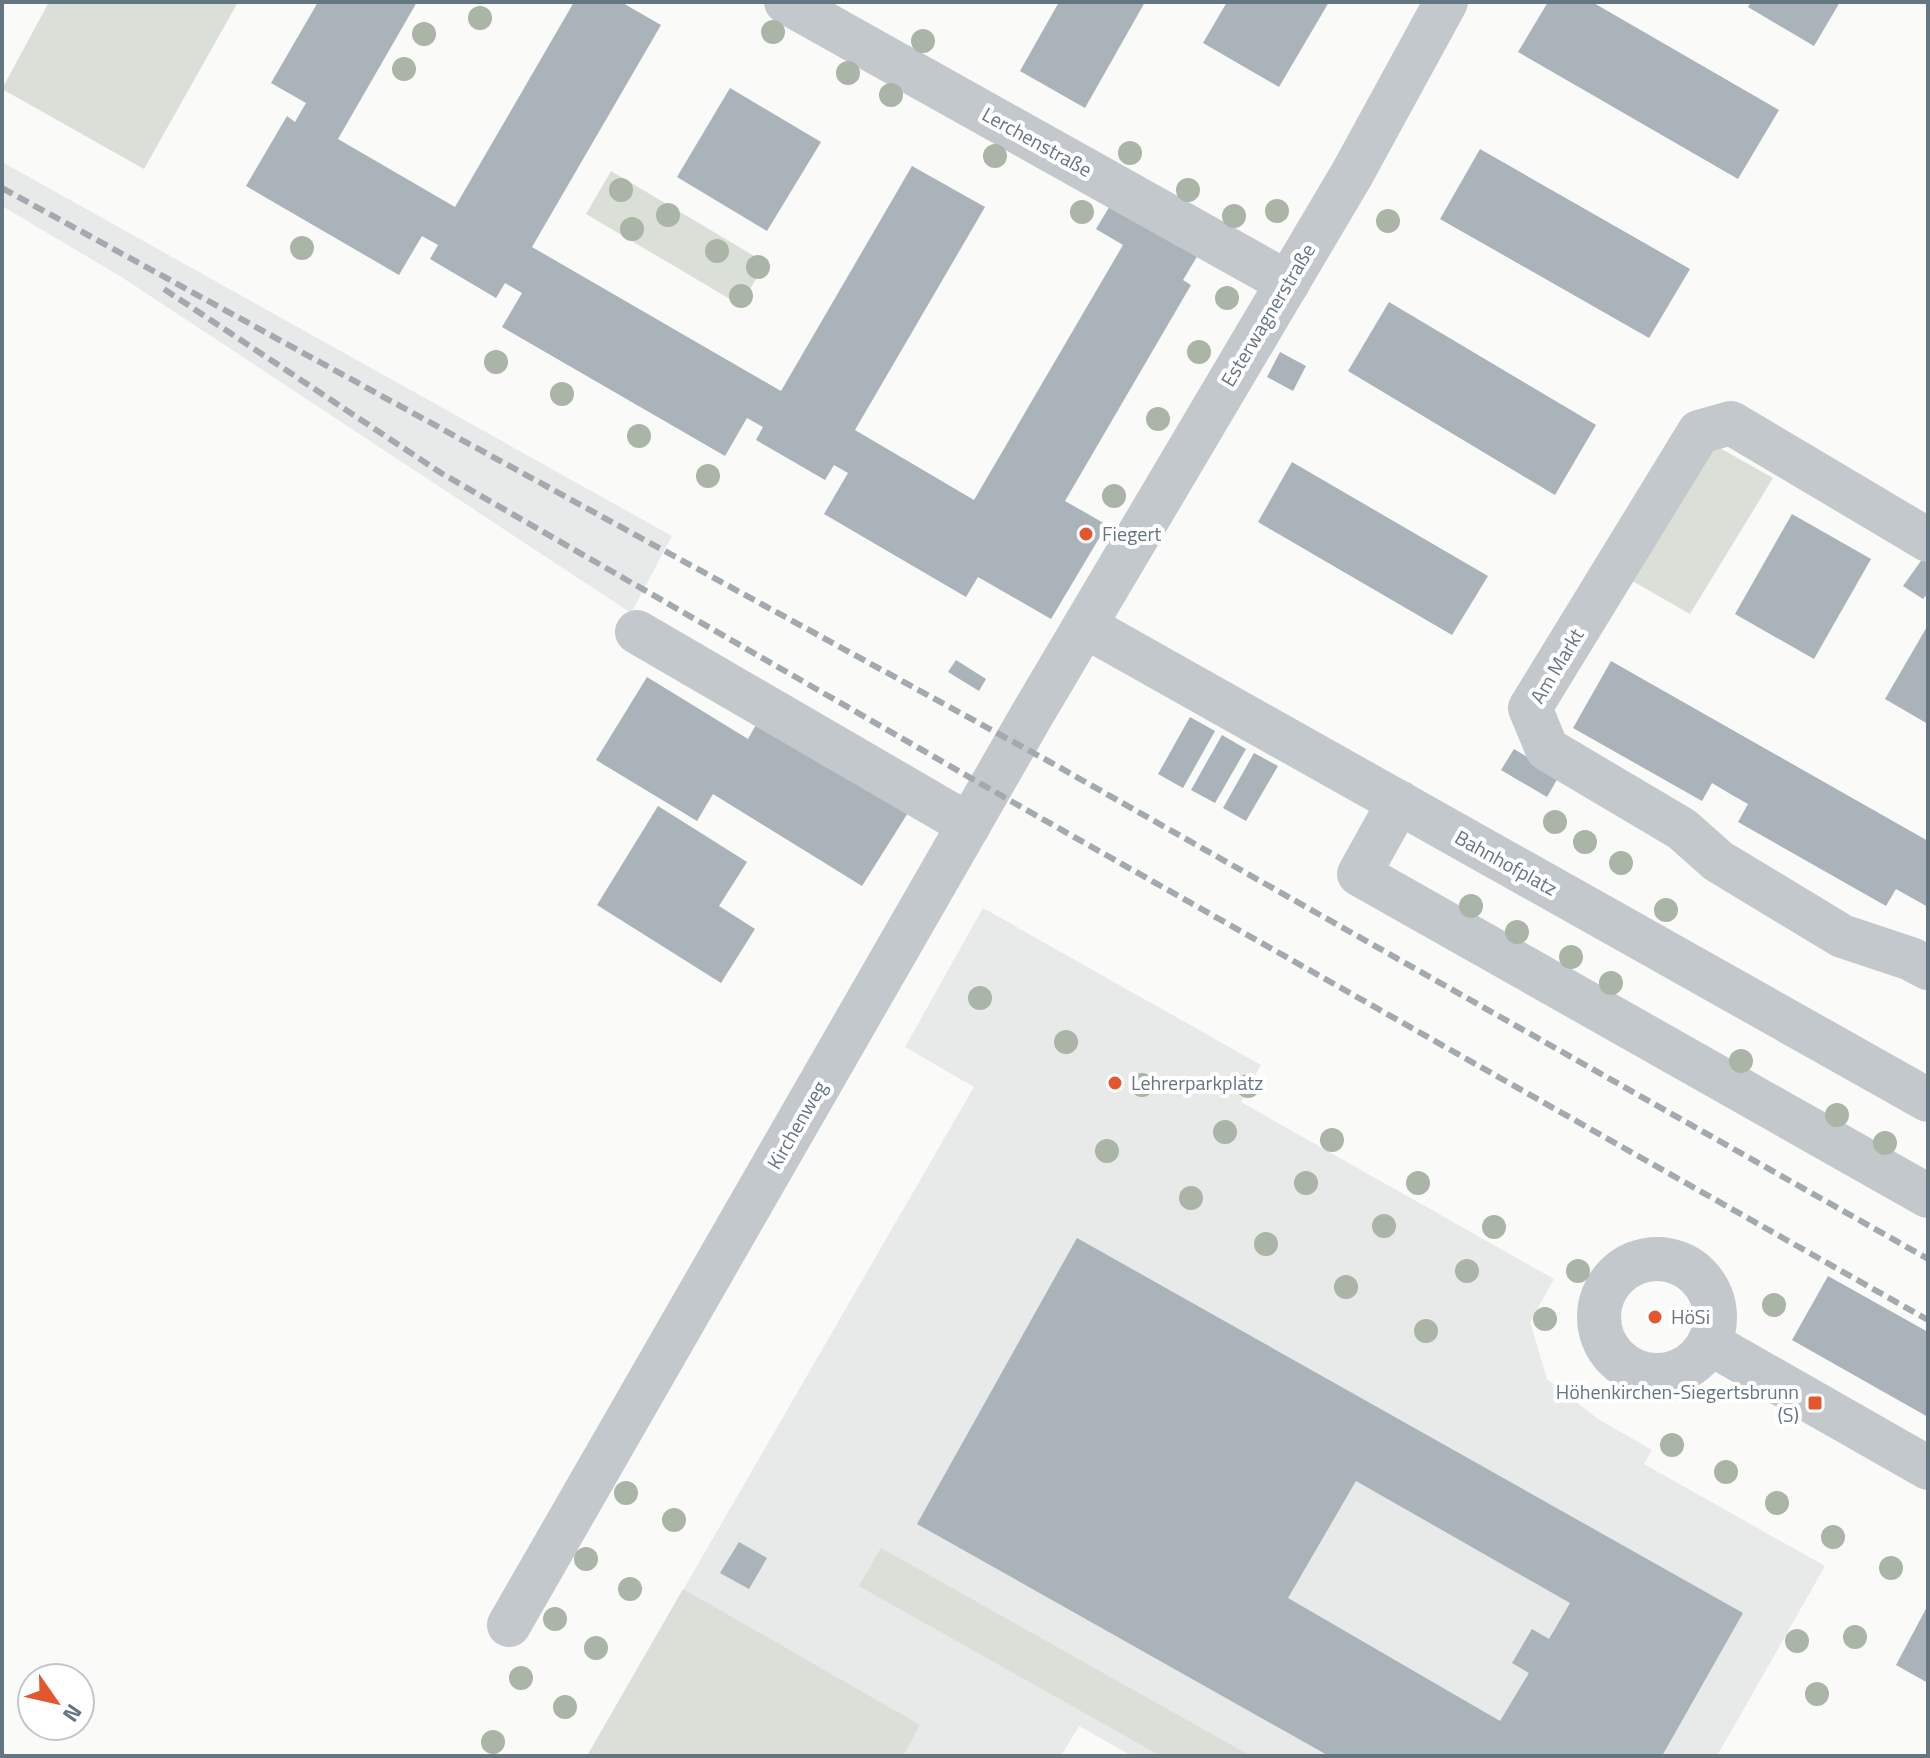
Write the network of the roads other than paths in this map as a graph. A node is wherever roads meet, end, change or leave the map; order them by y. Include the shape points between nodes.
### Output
1 (786, 2) edge
2 (1446, 2) edge
3 (1288, 283) junction
4 (1928, 540) edge
5 (1085, 626) junction
6 (637, 632) dead end
7 (1399, 802) junction
8 (969, 825) junction
9 (1928, 968) edge
10 (1928, 1100) edge
11 (1928, 1196) edge
12 (1709, 1343) dead end
13 (1928, 1468) edge
14 (509, 1625) dead end

1 - 3 street, Lerchenstraße
2 - 3 street, Esterwagnerstraße
3 - 5 street, Esterwagnerstraße
4 - 9 street, Am Markt via 1731,423 1699,432 1530,708 1547,749 1682,829 1718,861 1842,936
5 - 7 street, Bahnhofplatz
5 - 8 street, Kirchenweg
6 - 8 street
7 - 10 street, Bahnhofplatz
7 - 11 street via 1359,874
8 - 14 street, Kirchenweg
12 - 13 street

